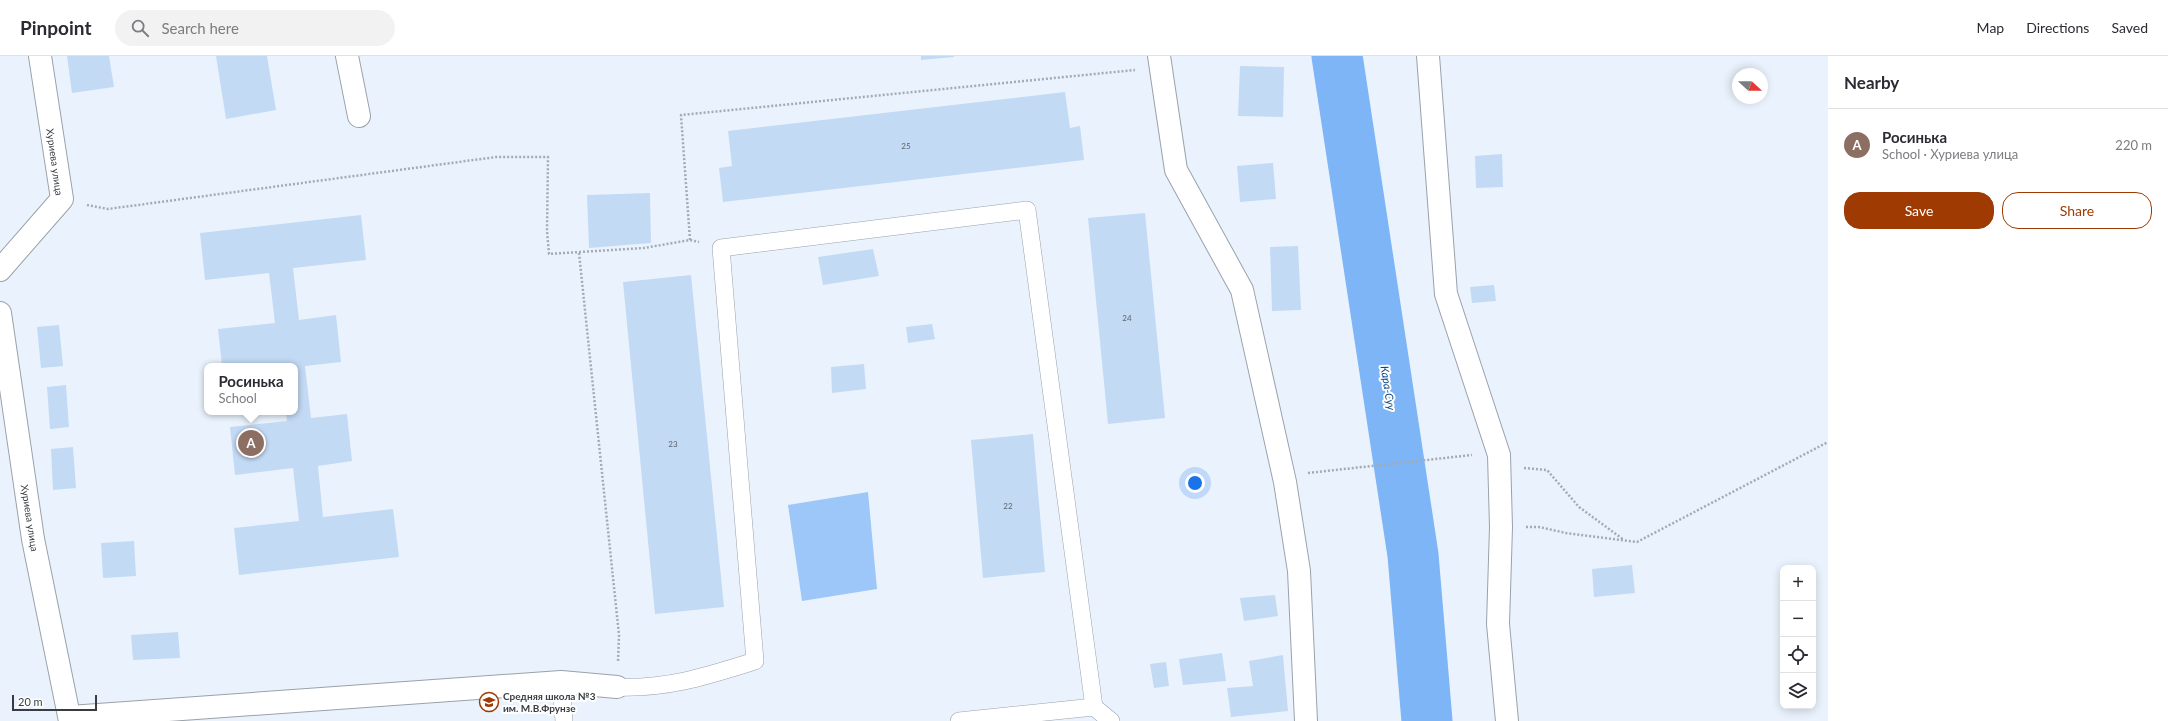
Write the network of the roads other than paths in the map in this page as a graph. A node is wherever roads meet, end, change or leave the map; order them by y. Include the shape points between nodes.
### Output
1 (40, 56) edge
2 (347, 56) edge
3 (1428, 56) edge
4 (1160, 62) edge
5 (359, 116) dead end
6 (0, 270) edge
7 (0, 313) edge
8 (561, 682) junction
9 (617, 687) joint
10 (1094, 708) junction
11 (70, 719) edge
12 (564, 721) edge
13 (959, 721) edge
14 (1111, 721) edge
15 (1306, 721) edge
16 (1507, 721) edge

1 - 6 street, Хуриева улица via 62,199
2 - 5 street
3 - 16 street via 1446,294 1499,455 1501,527 1498,624
4 - 15 street via 1176,170 1242,290 1285,482 1299,571
7 - 11 street, Хуриева улица via 33,540
8 - 9 street
8 - 11 street
8 - 12 lane
9 - 10 lane via 641,688 694,681 755,661 721,248 1027,210
10 - 13 lane
10 - 14 lane

